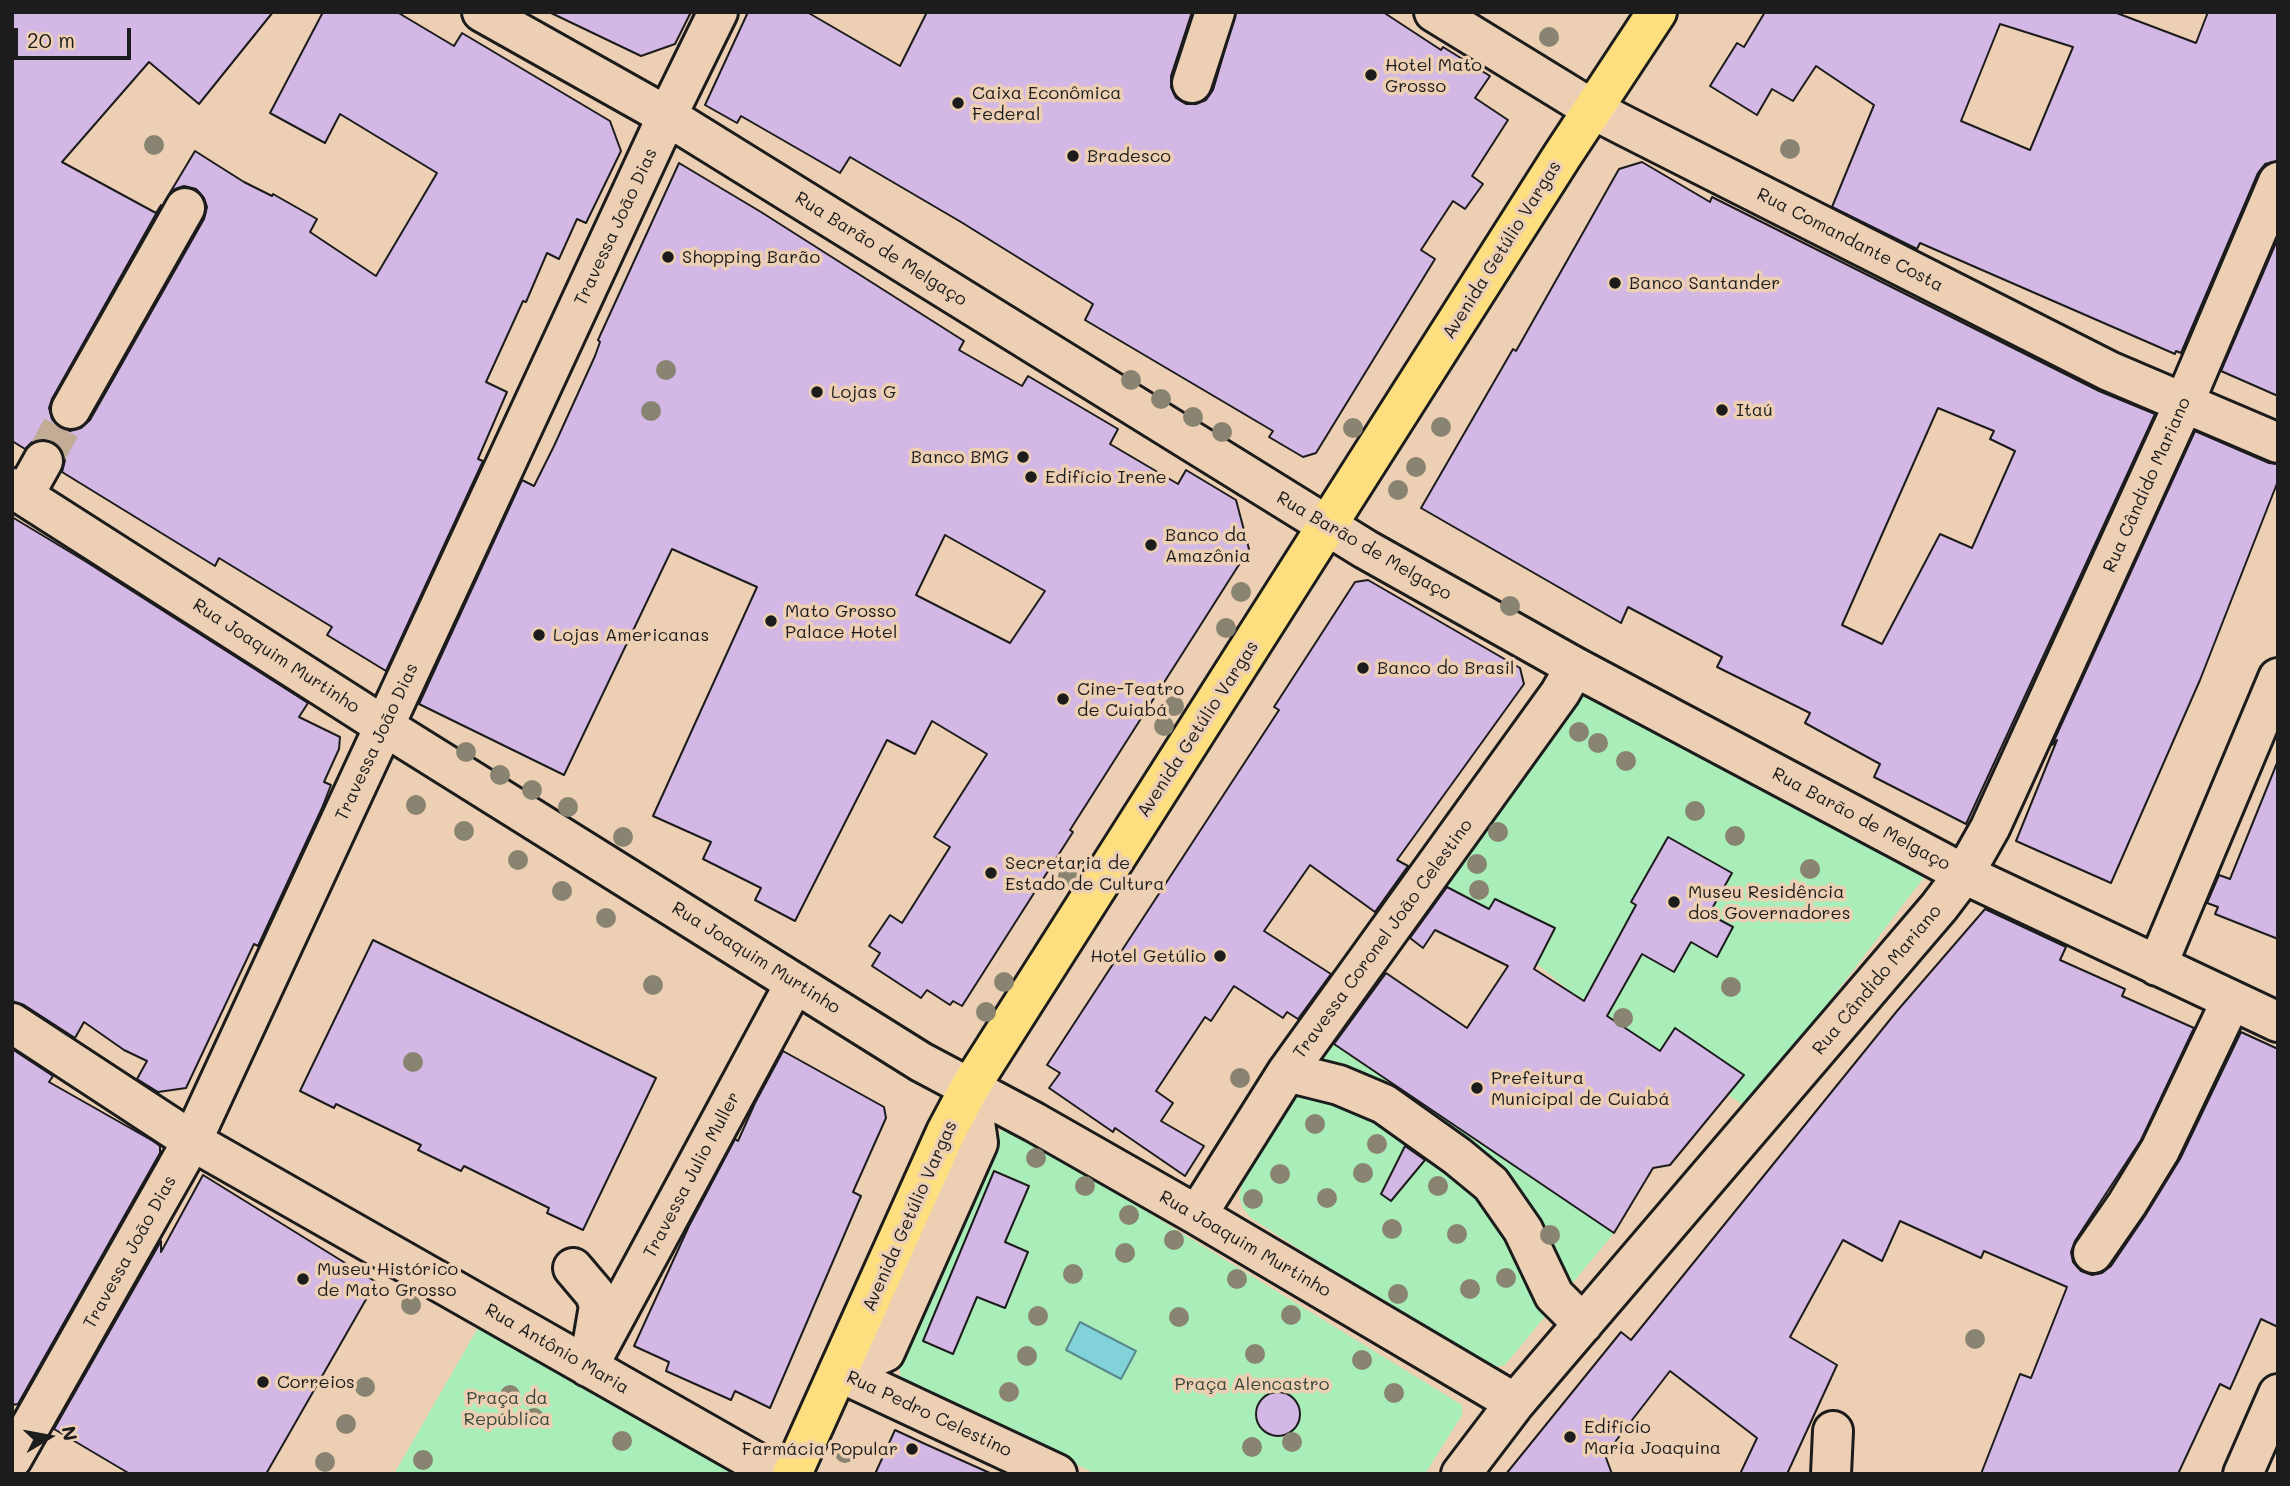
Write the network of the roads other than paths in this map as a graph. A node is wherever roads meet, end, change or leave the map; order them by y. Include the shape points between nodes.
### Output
1 (482, 12) edge
2 (718, 12) edge
3 (1214, 12) edge
4 (1434, 12) edge
5 (1657, 12) edge
6 (1192, 83) dead end
7 (1592, 109) junction
8 (667, 116) junction
9 (2278, 181) edge
10 (186, 208) dead end
11 (2184, 404) junction
12 (71, 409) tunnel mouth
13 (2278, 443) edge
14 (43, 460) tunnel mouth
15 (18, 491) edge
16 (1327, 526) junction
17 (1575, 667) junction
18 (2278, 678) edge
19 (384, 726) junction
20 (1964, 874) junction
21 (2157, 966) junction
22 (795, 983) junction
23 (2231, 1001) junction
24 (2278, 1022) edge
25 (12, 1023) edge
26 (1287, 1072) junction
27 (970, 1087) junction
28 (192, 1141) junction
29 (1197, 1215) junction
30 (2092, 1253) dead end
31 (573, 1268) dead end
32 (1583, 1324) junction
33 (588, 1367) junction
34 (839, 1372) junction
35 (2278, 1394) edge
36 (1515, 1403) junction
37 (1833, 1431) dead end
38 (12, 1459) edge
39 (777, 1474) edge
40 (792, 1474) edge
41 (1057, 1474) edge
42 (1461, 1474) edge
43 (1832, 1474) edge
44 (2243, 1474) edge

1 - 8 street, Rua Barão de Melgaço
2 - 8 street, Travessa João Dias
3 - 6 street
4 - 7 street, Rua Comandante Costa
5 - 7 main road, Avenida Getúlio Vargas
7 - 11 street, Rua Comandante Costa via 2109,371
7 - 16 main road, Avenida Getúlio Vargas
8 - 16 street, Rua Barão de Melgaço
8 - 19 street, Travessa João Dias
9 - 11 street, Rua Cândido Mariano
10 - 12 street
11 - 13 street, Rua Comandante Costa
11 - 20 street, Rua Cândido Mariano via 1990,828
14 - 15 street
15 - 19 street, Rua Joaquim Murtinho
16 - 17 street, Rua Barão de Melgaço
16 - 27 main road, Avenida Getúlio Vargas
17 - 20 street, Rua Barão de Melgaço
17 - 26 street, Travessa Coronel João Celestino
18 - 21 street
19 - 22 street, Rua Joaquim Murtinho
19 - 28 street, Travessa João Dias
20 - 21 street, Rua Barão de Melgaço
20 - 32 street, Rua Cândido Mariano
21 - 23 street, Rua Barão de Melgaço
22 - 27 street, Rua Joaquim Murtinho via 921,1062
22 - 33 street, Travessa Julio Muller
23 - 24 street, Rua Barão de Melgaço
23 - 30 street via 2160,1150
25 - 28 street, Rua Antônio Maria
26 - 29 street, Travessa Coronel João Celestino
26 - 32 street via 1339,1085 1384,1104 1491,1184 1523,1230 1555,1294
27 - 29 street, Rua Joaquim Murtinho
27 - 34 main road, Avenida Getúlio Vargas
28 - 33 street, Rua Antônio Maria
28 - 38 street, Travessa João Dias
29 - 36 street, Rua Joaquim Murtinho
31 - 33 street via 595,1294 598,1306
32 - 36 street, Rua Cândido Mariano
33 - 39 street, Rua Antônio Maria
34 - 40 main road, Avenida Getúlio Vargas
34 - 41 street, Rua Pedro Celestino
35 - 44 street
36 - 42 street, Rua Cândido Mariano
37 - 43 street

